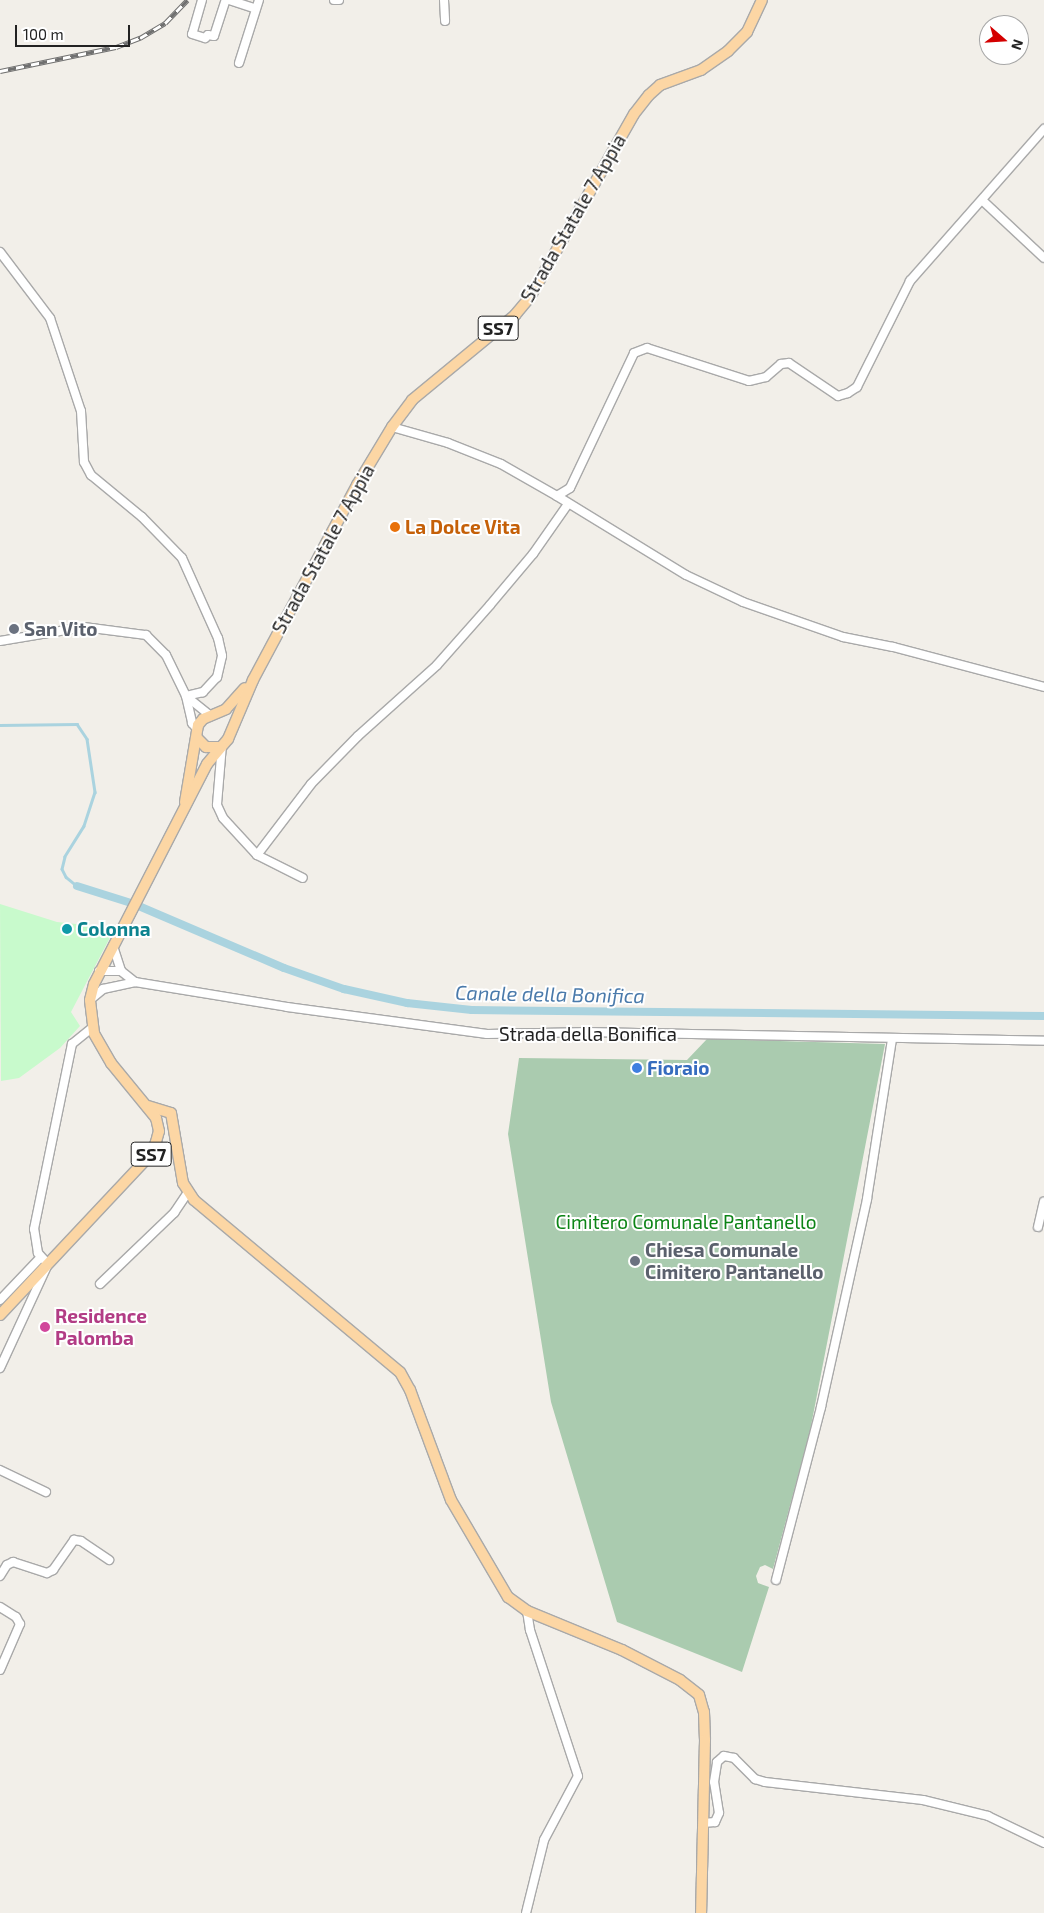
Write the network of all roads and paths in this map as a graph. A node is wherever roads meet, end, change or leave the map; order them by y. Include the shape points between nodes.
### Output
1 (202, 0) edge
2 (227, 0) edge
3 (259, 0) edge
4 (444, 0) edge
5 (762, 0) edge
6 (256, 9) junction
7 (445, 20) dead end
8 (239, 63) dead end
9 (1044, 129) edge
10 (983, 201) junction
11 (0, 252) edge
12 (1044, 258) edge
13 (392, 427) junction
14 (557, 496) junction
15 (568, 504) junction
16 (0, 641) edge
17 (253, 680) junction
18 (1044, 687) edge
19 (186, 696) junction
20 (213, 716) junction
21 (229, 730) junction
22 (197, 734) junction
23 (220, 746) junction
24 (184, 810) junction
25 (257, 855) junction
26 (303, 878) dead end
27 (112, 946) junction
28 (99, 971) junction
29 (121, 972) junction
30 (135, 982) junction
31 (114, 984) junction
32 (90, 1000) junction
33 (93, 1027) junction
34 (892, 1039) junction
35 (1035, 1041) junction
36 (1044, 1041) edge
37 (1044, 1046) edge
38 (148, 1106) junction
39 (188, 1192) junction
40 (1044, 1202) edge
41 (1038, 1226) dead end
42 (44, 1261) junction
43 (100, 1284) dead end
44 (0, 1300) edge
45 (0, 1315) edge
46 (0, 1368) edge
47 (0, 1470) edge
48 (46, 1492) dead end
49 (109, 1560) dead end
50 (0, 1576) edge
51 (776, 1580) dead end
52 (0, 1607) edge
53 (527, 1611) junction
54 (0, 1670) edge
55 (703, 1823) junction
56 (1044, 1843) edge
57 (526, 1913) edge
58 (700, 1913) edge

1 - 2 street via 192,34 205,38 214,36
2 - 6 street
3 - 6 street
4 - 7 street
5 - 13 main road, Strada Statale 7 Appia / SS7 via 747,32 728,51 701,70 660,85 649,94 613,149 530,297 515,315 419,394
6 - 8 street
9 - 10 street
10 - 12 street
10 - 14 street via 910,281 857,387 838,396 789,363 780,364 766,377 749,381 647,348 634,353 570,488
11 - 19 street via 50,318 81,411 84,462 91,475 174,546 218,638 222,656 217,677 202,692
13 - 14 street via 448,443 501,464
13 - 17 main road, Strada Statale 7 Appia / SS7 via 319,553
14 - 15 street
15 - 18 street via 686,575 743,602 843,638 893,646
15 - 25 street via 533,554 437,665 358,736 311,784
16 - 19 street via 84,627 146,636 166,654
17 - 20 main road, Strada Statale 7 Appia / SS7 via 239,697
17 - 21 main road, Strada Statale 7 Appia / SS7
19 - 20 street
19 - 22 street
20 - 21 main road via 223,719
20 - 22 main road, Strada Statale 7 Appia / SS7 via 203,718
21 - 23 main road, Strada Statale 7 Appia / SS7
22 - 23 main road via 206,747
22 - 24 main road, Strada Statale 7 Appia / SS7
23 - 24 main road, Strada Statale 7 Appia / SS7 via 207,764
23 - 25 street via 217,805 223,818
24 - 27 main road, Strada Statale 7 Appia / SS7
25 - 26 street
27 - 28 main road, Strada Statale 7 Appia / SS7
27 - 29 street
28 - 29 street
28 - 31 street
28 - 32 main road, Strada Statale 7 Appia / SS7
29 - 30 street
30 - 31 street
30 - 34 street, Strada della Bonifica via 287,1007 487,1034 590,1032
31 - 32 street
32 - 33 main road, Strada Statale 7 Appia / SS7
33 - 38 main road, Strada Statale 7 Appia / SS7 via 99,1046
33 - 42 street via 72,1044 34,1229
34 - 35 street, Strada della Bonifica
34 - 51 street via 868,1199 821,1407
35 - 36 street, Strada della Bonifica
35 - 37 street
38 - 39 main road via 171,1113
38 - 42 main road, Strada Statale 7 Appia / SS7 via 159,1131 150,1155
39 - 43 street via 174,1213
39 - 53 main road via 400,1372 452,1500 472,1539 508,1597
40 - 41 street
42 - 44 street
42 - 45 main road, Strada Statale 7 Appia / SS7
42 - 46 street
47 - 48 street
49 - 50 street via 81,1541 74,1540 48,1573 13,1562 6,1565
52 - 54 street via 16,1617 20,1624
53 - 55 main road via 622,1650 680,1680 699,1695 704,1712
53 - 57 street via 530,1630 578,1776 544,1840
55 - 56 street via 715,1822 719,1814 714,1782 717,1762 724,1756 734,1758 755,1779 765,1782 923,1800 988,1816
55 - 58 main road

